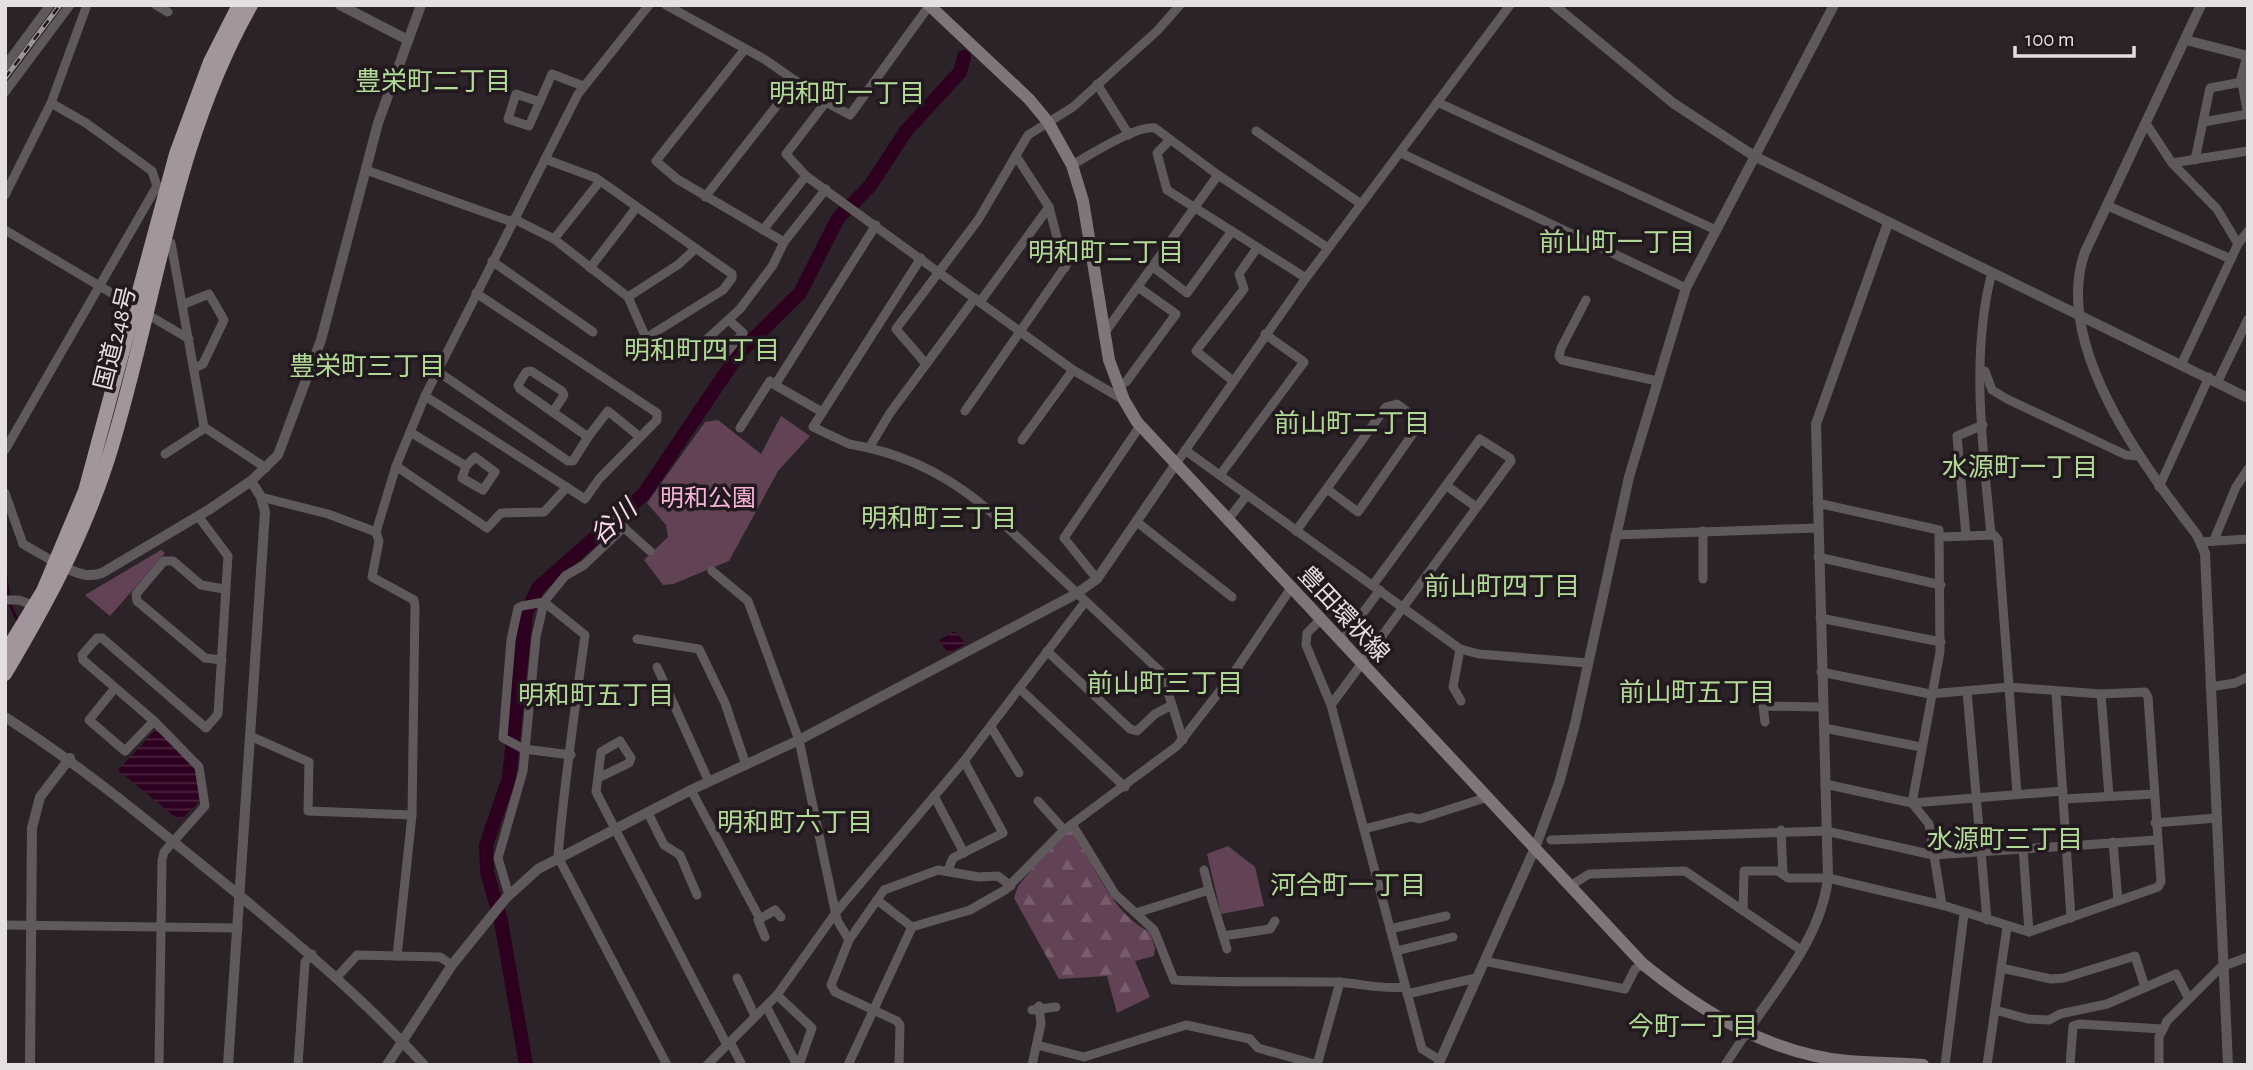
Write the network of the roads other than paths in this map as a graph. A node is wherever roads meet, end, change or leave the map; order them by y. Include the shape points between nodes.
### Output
1 (50, 5) edge
2 (70, 5) edge
3 (88, 5) edge
4 (156, 5) edge
5 (239, 5) edge
6 (251, 5) edge
7 (340, 5) edge
8 (421, 5) edge
9 (649, 5) edge
10 (666, 5) edge
11 (1180, 5) edge
12 (1510, 5) edge
13 (1554, 5) edge
14 (1834, 5) edge
15 (2201, 5) edge
16 (929, 6) edge
17 (168, 12) dead end
18 (408, 40) junction
19 (2186, 40) junction
20 (745, 49) junction
21 (2247, 56) edge
22 (5, 66) edge
23 (796, 81) junction
24 (2242, 82) junction
25 (1097, 84) junction
26 (583, 86) junction
27 (5, 92) edge
28 (540, 102) dead end
29 (826, 102) junction
30 (1437, 102) junction
31 (51, 103) junction
32 (2248, 114) edge
33 (1048, 122) junction
34 (2203, 122) junction
35 (2147, 125) junction
36 (1256, 131) dead end
37 (1129, 135) junction
38 (1170, 140) junction
39 (2248, 151) edge
40 (1401, 153) junction
41 (1016, 156) junction
42 (1755, 156) junction
43 (545, 159) junction
44 (2196, 160) junction
45 (2172, 163) junction
46 (1072, 165) junction
47 (366, 170) junction
48 (1218, 175) junction
49 (806, 176) junction
50 (600, 181) junction
51 (826, 189) junction
52 (160, 194) junction
53 (5, 195) edge
54 (705, 197) junction
55 (1360, 204) junction
56 (2108, 205) junction
57 (1049, 207) junction
58 (636, 208) junction
59 (1194, 208) junction
60 (513, 221) junction
61 (1888, 223) junction
62 (876, 225) junction
63 (5, 230) edge
64 (763, 230) junction
65 (1716, 230) junction
66 (1231, 231) junction
67 (2248, 231) edge
68 (554, 239) junction
69 (164, 240) junction
70 (1091, 240) junction
71 (784, 242) junction
72 (2238, 244) junction
73 (1257, 248) junction
74 (1328, 248) junction
75 (695, 249) junction
76 (921, 258) junction
77 (2231, 259) junction
78 (492, 261) junction
79 (1153, 267) junction
80 (590, 268) junction
81 (1065, 268) junction
82 (939, 272) junction
83 (1992, 272) junction
84 (1306, 278) junction
85 (101, 286) junction
86 (1138, 287) junction
87 (1686, 288) junction
88 (475, 293) junction
89 (628, 297) junction
90 (978, 300) junction
91 (1586, 300) dead end
92 (184, 304) junction
93 (140, 308) junction
94 (2077, 314) junction
95 (2248, 319) edge
96 (729, 320) dead end
97 (1021, 331) junction
98 (593, 332) dead end
99 (1265, 334) junction
100 (1103, 335) junction
101 (189, 339) junction
102 (1981, 363) junction
103 (2182, 363) junction
104 (926, 364) junction
105 (195, 368) junction
106 (1073, 370) junction
107 (437, 371) junction
108 (2214, 379) junction
109 (1233, 381) junction
110 (1657, 381) junction
111 (775, 385) junction
112 (1118, 386) junction
113 (425, 397) junction
114 (2248, 398) edge
115 (1124, 400) junction
116 (965, 411) dead end
117 (553, 412) junction
118 (822, 412) junction
119 (1983, 425) junction
120 (1140, 426) junction
121 (204, 428) junction
122 (740, 428) dead end
123 (410, 432) junction
124 (588, 437) junction
125 (640, 438) junction
126 (1022, 440) dead end
127 (869, 448) junction
128 (5, 450) edge
129 (1185, 450) junction
130 (165, 454) dead end
131 (2137, 456) junction
132 (1175, 465) junction
133 (466, 466) dead end
134 (396, 467) junction
135 (266, 468) junction
136 (2248, 469) edge
137 (1220, 475) junction
138 (251, 481) junction
139 (1447, 486) junction
140 (567, 487) junction
141 (2159, 487) junction
142 (1327, 489) junction
143 (5, 493) edge
144 (1247, 495) junction
145 (261, 497) junction
146 (1816, 503) junction
147 (1476, 507) junction
148 (198, 516) junction
149 (612, 517) dead end
150 (1227, 521) junction
151 (1137, 522) junction
152 (622, 526) junction
153 (1817, 528) junction
154 (1296, 531) junction
155 (1703, 531) junction
156 (376, 532) junction
157 (1615, 535) junction
158 (1991, 535) junction
159 (1966, 536) junction
160 (1941, 537) junction
161 (2248, 539) edge
162 (2214, 540) junction
163 (2201, 542) junction
164 (650, 551) dead end
165 (1818, 556) junction
166 (61, 565) junction
167 (712, 571) dead end
168 (1097, 579) junction
169 (1703, 579) dead end
170 (1941, 585) junction
171 (1291, 588) junction
172 (1376, 588) junction
173 (224, 589) junction
174 (1232, 597) dead end
175 (1080, 598) junction
176 (5, 600) edge
177 (541, 603) junction
178 (35, 606) junction
179 (1403, 607) junction
180 (1819, 618) junction
181 (1321, 619) junction
182 (637, 639) dead end
183 (1341, 642) junction
184 (1941, 642) junction
185 (1460, 649) junction
186 (1047, 651) junction
187 (5, 653) edge
188 (222, 660) junction
189 (1587, 663) junction
190 (1361, 664) junction
191 (657, 667) dead end
192 (1821, 672) junction
193 (5, 674) edge
194 (2248, 677) edge
195 (2009, 687) junction
196 (2210, 687) junction
197 (115, 688) junction
198 (1021, 690) junction
199 (1967, 691) junction
200 (2056, 692) junction
201 (1930, 694) junction
202 (2101, 694) junction
203 (1461, 701) dead end
204 (1172, 705) junction
205 (1331, 705) junction
206 (1822, 707) junction
207 (5, 717) edge
208 (154, 721) junction
209 (1765, 722) dead end
210 (991, 727) junction
211 (1824, 728) junction
212 (250, 736) junction
213 (799, 740) junction
214 (1183, 740) junction
215 (521, 747) junction
216 (1921, 747) junction
217 (571, 755) junction
218 (70, 758) junction
219 (964, 761) junction
220 (746, 765) junction
221 (1019, 774) dead end
222 (598, 778) dead end
223 (709, 782) junction
224 (1825, 784) junction
225 (1125, 787) junction
226 (691, 790) junction
227 (2017, 794) junction
228 (2154, 794) junction
229 (2063, 795) junction
230 (934, 796) junction
231 (1975, 796) junction
232 (2109, 796) junction
233 (1488, 797) junction
234 (1038, 801) dead end
235 (1912, 803) junction
236 (648, 813) junction
237 (412, 815) junction
238 (2216, 818) junction
239 (2155, 823) junction
240 (1068, 827) junction
241 (1364, 829) junction
242 (615, 830) junction
243 (1781, 830) junction
244 (1826, 831) junction
245 (1551, 840) dead end
246 (2157, 840) junction
247 (175, 842) junction
248 (2112, 842) junction
249 (2067, 844) junction
250 (1535, 848) junction
251 (2023, 848) junction
252 (1979, 851) junction
253 (964, 853) junction
254 (1933, 855) junction
255 (558, 857) junction
256 (948, 870) junction
257 (1204, 870) dead end
258 (1783, 874) junction
259 (1828, 878) junction
260 (1011, 886) junction
261 (1570, 886) junction
262 (1209, 890) junction
263 (238, 895) junction
264 (697, 895) dead end
265 (508, 897) junction
266 (877, 900) junction
267 (2118, 901) junction
268 (1942, 905) junction
269 (837, 911) junction
270 (1742, 911) junction
271 (1136, 913) junction
272 (1964, 914) junction
273 (1446, 916) dead end
274 (781, 917) dead end
275 (2071, 918) junction
276 (760, 919) junction
277 (1987, 920) junction
278 (1275, 921) dead end
279 (5, 925) edge
280 (32, 925) junction
281 (912, 927) junction
282 (2007, 927) junction
283 (161, 928) junction
284 (237, 928) junction
285 (1390, 929) junction
286 (2029, 932) junction
287 (1223, 936) junction
288 (765, 937) dead end
289 (1452, 937) dead end
290 (849, 940) junction
291 (1227, 949) dead end
292 (1801, 950) junction
293 (1396, 951) junction
294 (312, 954) junction
295 (397, 956) junction
296 (2248, 957) edge
297 (1484, 961) junction
298 (1643, 964) junction
299 (452, 965) junction
300 (2221, 967) junction
301 (2001, 968) junction
302 (338, 976) junction
303 (737, 978) dead end
304 (1476, 978) junction
305 (1340, 982) junction
306 (2144, 987) junction
307 (1406, 990) junction
308 (777, 995) junction
309 (2189, 999) junction
310 (766, 1006) junction
311 (1056, 1007) dead end
312 (874, 1010) junction
313 (1995, 1010) junction
314 (755, 1016) junction
315 (2163, 1029) junction
316 (1746, 1032) junction
317 (401, 1040) junction
318 (728, 1043) junction
319 (1037, 1045) junction
320 (1439, 1062) edge
321 (30, 1065) edge
322 (159, 1065) edge
323 (228, 1065) edge
324 (298, 1065) edge
325 (387, 1065) edge
326 (424, 1065) edge
327 (667, 1065) edge
328 (708, 1065) edge
329 (742, 1065) edge
330 (798, 1065) edge
331 (848, 1065) edge
332 (900, 1065) edge
333 (1032, 1065) edge
334 (1317, 1065) edge
335 (1725, 1065) edge
336 (1923, 1065) edge
337 (1945, 1065) edge
338 (1987, 1065) edge
339 (2070, 1065) edge
340 (2159, 1065) edge
341 (2228, 1065) edge

1 - 22 street
2 - 27 street
3 - 31 street
4 - 17 street
5 - 52 highway, 国道248号 via 198,90
6 - 69 highway, 国道248号 via 205,102
7 - 18 street
8 - 18 street
9 - 26 street
10 - 20 street
11 - 25 street
12 - 30 street
13 - 42 street via 1673,103
14 - 42 street
15 - 19 street
16 - 29 street via 850,115
16 - 33 main road, 豊田環状線
18 - 47 street
19 - 21 street
19 - 35 street
20 - 23 street
20 - 54 street via 656,161
21 - 24 street
23 - 29 street
23 - 54 street
24 - 32 street
24 - 34 street via 2210,88
25 - 33 street
25 - 37 street
26 - 28 street via 552,74
26 - 43 street
29 - 49 street via 786,154
30 - 40 street
30 - 65 street
31 - 52 street via 152,171
31 - 53 street
32 - 34 street
33 - 41 street via 1028,135
33 - 46 main road, 豊田環状線
34 - 44 street
35 - 45 street
35 - 56 street
36 - 55 street
37 - 38 street via 1148,127
37 - 46 street
38 - 48 street
38 - 59 street via 1157,153 1167,190
39 - 44 street
40 - 55 street
40 - 87 street
41 - 57 street
41 - 82 street
42 - 61 street
42 - 65 street
43 - 50 street
43 - 60 street
44 - 45 street
45 - 72 street via 2217,209
46 - 70 main road, 豊田環状線
47 - 60 street
47 - 135 street via 321,340 278,455
48 - 59 street
48 - 74 street
49 - 51 street
49 - 64 street
50 - 58 street
50 - 68 street
51 - 62 street
51 - 71 street
52 - 85 street
52 - 93 highway, 国道248号
54 - 64 street
55 - 74 street
56 - 77 street
56 - 94 street via 2079,270
57 - 81 street
57 - 90 street
58 - 75 street
58 - 80 street
59 - 66 street
59 - 79 street
60 - 68 street
60 - 78 street
61 - 83 street
61 - 146 street via 1816,424
62 - 76 street
62 - 111 street
63 - 85 street
64 - 71 street
65 - 87 street
66 - 73 street
66 - 79 street via 1187,293
67 - 72 street
68 - 80 street
69 - 92 street via 171,243
69 - 93 highway, 国道248号
70 - 81 street
70 - 100 main road, 豊田環状線
71 - 96 street via 773,265
72 - 77 street
73 - 84 street
73 - 109 street via 1239,274 1244,289 1196,351
74 - 84 street
75 - 89 street
75 - 89 street via 732,274 723,290 646,338
76 - 82 street
76 - 118 street
77 - 103 street
78 - 88 street
78 - 98 street
79 - 86 street
80 - 89 street
81 - 97 street
82 - 90 street
82 - 104 street via 896,329
83 - 94 street
83 - 102 street
84 - 99 street
85 - 93 street
85 - 128 street
86 - 100 street
86 - 112 street via 1176,314 1126,382
87 - 110 street
88 - 107 street
88 - 125 street via 657,413 657,420
90 - 97 street
90 - 104 street
91 - 110 street via 1561,348 1562,360
92 - 101 street
92 - 105 street via 209,294 223,320 203,364
93 - 101 street
93 - 166 highway, 国道248号 via 108,457
94 - 103 street
94 - 131 street via 2107,397
95 - 108 street
97 - 106 street
97 - 116 street
99 - 109 street
99 - 137 street via 1304,362
100 - 112 main road, 豊田環状線
101 - 105 street
102 - 119 street
102 - 131 street via 1992,390 2126,455
103 - 108 street
104 - 127 street
105 - 121 street
106 - 115 street
106 - 126 street
107 - 113 street
107 - 124 street via 568,461 573,461
108 - 114 street
108 - 141 street
109 - 129 street
110 - 157 street
111 - 118 street
111 - 122 street via 770,381
112 - 115 main road, 豊田環状線
113 - 123 street
113 - 140 street
115 - 120 main road, 豊田環状線
117 - 117 street via 520,388 526,372 562,391
117 - 124 street
118 - 127 street via 813,427
119 - 158 street
119 - 159 street via 1956,436
120 - 132 main road, 豊田環状線
120 - 168 street via 1064,538
121 - 130 street
121 - 135 street
123 - 133 street
123 - 134 street
124 - 125 street via 608,411
125 - 140 street via 585,499
127 - 175 street via 920,463 970,494
129 - 132 street
129 - 137 street
131 - 141 street
132 - 150 main road, 豊田環状線
132 - 151 street
134 - 140 street via 487,528 501,513 544,512
134 - 156 street
135 - 138 street
136 - 162 street
137 - 144 street
138 - 145 street
138 - 148 street
139 - 147 street
139 - 147 street via 1480,439 1510,458
139 - 172 street
141 - 163 street
142 - 142 street via 1386,407 1397,404 1421,422 1358,512
142 - 154 street
143 - 166 street via 23,544
144 - 150 street
144 - 154 street
145 - 156 street
145 - 212 street via 265,512
146 - 153 street
146 - 160 street via 1939,530
147 - 179 street
148 - 166 street via 102,573 93,576
148 - 173 street via 228,556
149 - 152 street
150 - 171 main road, 豊田環状線
151 - 168 street
151 - 174 street
152 - 164 street
152 - 177 street
153 - 155 street
153 - 165 street
154 - 172 street
155 - 157 street
155 - 169 street
156 - 237 street via 379,541 372,577 414,600 415,606
157 - 189 street
158 - 159 street
158 - 195 street via 1998,541
159 - 160 street
160 - 170 street
161 - 162 street
162 - 163 street
163 - 196 street
165 - 170 street
165 - 180 street
166 - 178 highway, 国道248号
166 - 193 highway, 国道248号 via 43,612
167 - 213 street via 748,601
168 - 175 street
170 - 184 street
171 - 181 main road, 豊田環状線
171 - 214 street
172 - 179 street
172 - 183 street
173 - 188 street
173 - 188 street via 201,585 173,561 164,561 136,594 137,601 205,658
175 - 186 street
175 - 204 street via 1162,673
175 - 213 street
176 - 178 street
177 - 215 street
177 - 215 street via 518,608 511,640 503,738
177 - 217 street via 585,635
178 - 187 highway, 国道248号
179 - 185 street
179 - 190 street
180 - 184 street
180 - 192 street
181 - 183 main road, 豊田環状線
181 - 205 street via 1305,639
182 - 220 street via 699,649
183 - 190 main road, 豊田環状線
184 - 201 street
185 - 189 street
185 - 203 street via 1454,687
186 - 198 street
186 - 204 street via 1130,729 1137,731
188 - 197 street via 218,714 206,728 97,638 82,655 83,660
189 - 250 street via 1567,753
190 - 205 street
190 - 233 main road, 豊田環状線
191 - 223 street
192 - 201 street
192 - 206 street
194 - 196 street
195 - 199 street
195 - 200 street
195 - 227 street
196 - 238 street
197 - 208 street
197 - 208 street via 89,720 125,751
198 - 210 street
198 - 225 street
199 - 201 street
199 - 231 street
200 - 202 street
200 - 229 street
201 - 216 street
202 - 228 street via 2145,692 2148,697
202 - 232 street
204 - 214 street
205 - 241 street
206 - 209 street via 1763,706
206 - 211 street
207 - 218 street
208 - 247 street via 200,770 205,806
210 - 219 street
210 - 221 street
211 - 216 street
211 - 224 street
212 - 237 street via 309,762 308,811
212 - 263 street
213 - 220 street
213 - 269 street
214 - 225 street
215 - 217 street
215 - 265 street via 516,801 498,858
216 - 235 street
217 - 255 street
218 - 247 street
218 - 280 street via 40,797 34,814
219 - 230 street
219 - 253 street via 1005,837
220 - 223 street
222 - 242 street via 596,792
223 - 226 street
224 - 235 street
224 - 244 street
225 - 240 street
226 - 236 street
226 - 276 street
227 - 229 street
227 - 231 street
228 - 232 street
228 - 239 street
229 - 232 street
229 - 249 street
230 - 253 street
230 - 269 street
231 - 235 street
231 - 252 street
233 - 241 street via 1419,819
233 - 250 main road, 豊田環状線
234 - 240 street
235 - 254 street via 1929,824
236 - 242 street
236 - 264 street via 664,845 680,855
237 - 295 street
238 - 239 street
238 - 300 street
239 - 246 street
240 - 260 street
240 - 271 street via 1115,894
241 - 285 street
242 - 255 street
242 - 318 street
243 - 244 street
243 - 245 street
243 - 258 street
244 - 254 street
244 - 259 street
246 - 248 street
246 - 267 street via 2158,887
247 - 263 street
247 - 283 street via 162,860
248 - 249 street
248 - 267 street
249 - 251 street
249 - 275 street
250 - 261 main road, 豊田環状線
250 - 297 street
251 - 252 street
251 - 286 street
252 - 254 street
252 - 277 street
253 - 256 street via 953,858
254 - 268 street
255 - 265 street
255 - 327 street
256 - 260 street via 998,876
256 - 266 street via 884,890
257 - 262 street
258 - 259 street via 1787,878
258 - 270 street via 1744,871
259 - 268 street
259 - 292 street via 1818,923
260 - 281 street via 970,910
261 - 270 street via 1589,874 1685,871
261 - 298 main road, 豊田環状線
262 - 271 street
262 - 287 street
263 - 284 street
263 - 294 street
265 - 299 street
266 - 281 street
266 - 290 street
267 - 275 street
268 - 272 street
269 - 290 street
269 - 308 street
270 - 292 street
271 - 305 street via 1154,930 1174,980
272 - 277 street
272 - 337 street
273 - 285 street
274 - 276 street via 775,910
275 - 286 street
276 - 288 street
277 - 282 street
278 - 287 street via 1270,929
279 - 280 street
280 - 283 street
280 - 321 street
281 - 312 street
282 - 286 street
282 - 301 street
283 - 284 street
283 - 322 street
284 - 323 street
285 - 293 street
287 - 291 street
289 - 293 street
290 - 312 street via 831,985 835,992
292 - 316 street
293 - 307 street
294 - 302 street
294 - 324 street via 305,962
295 - 299 street via 440,957
295 - 302 street via 357,955
296 - 300 street
297 - 298 street via 1625,989 1634,969
297 - 304 street
298 - 316 main road, 豊田環状線 via 1686,998
299 - 317 street
300 - 309 street
300 - 341 street
301 - 306 street via 2063,978 2135,956
301 - 313 street
302 - 317 street
303 - 314 street
304 - 307 street
304 - 320 street
305 - 307 street
305 - 334 street
306 - 309 street via 2176,974
306 - 313 street via 2107,1004 2049,1020
307 - 320 street via 1422,1049
308 - 310 street
308 - 330 street via 812,1028
309 - 315 street
310 - 314 street
310 - 330 street
311 - 319 street via 1037,1008 1041,1024
312 - 331 street
312 - 332 street via 900,1025
313 - 338 street
314 - 318 street
315 - 339 street via 2073,1026
315 - 340 street
316 - 335 street
316 - 336 main road, 豊田環状線 via 1794,1051 1834,1059
317 - 325 street
317 - 326 street
318 - 328 street
318 - 329 street
319 - 333 street
319 - 334 street via 1084,1057 1186,1025 1250,1039 1258,1048

